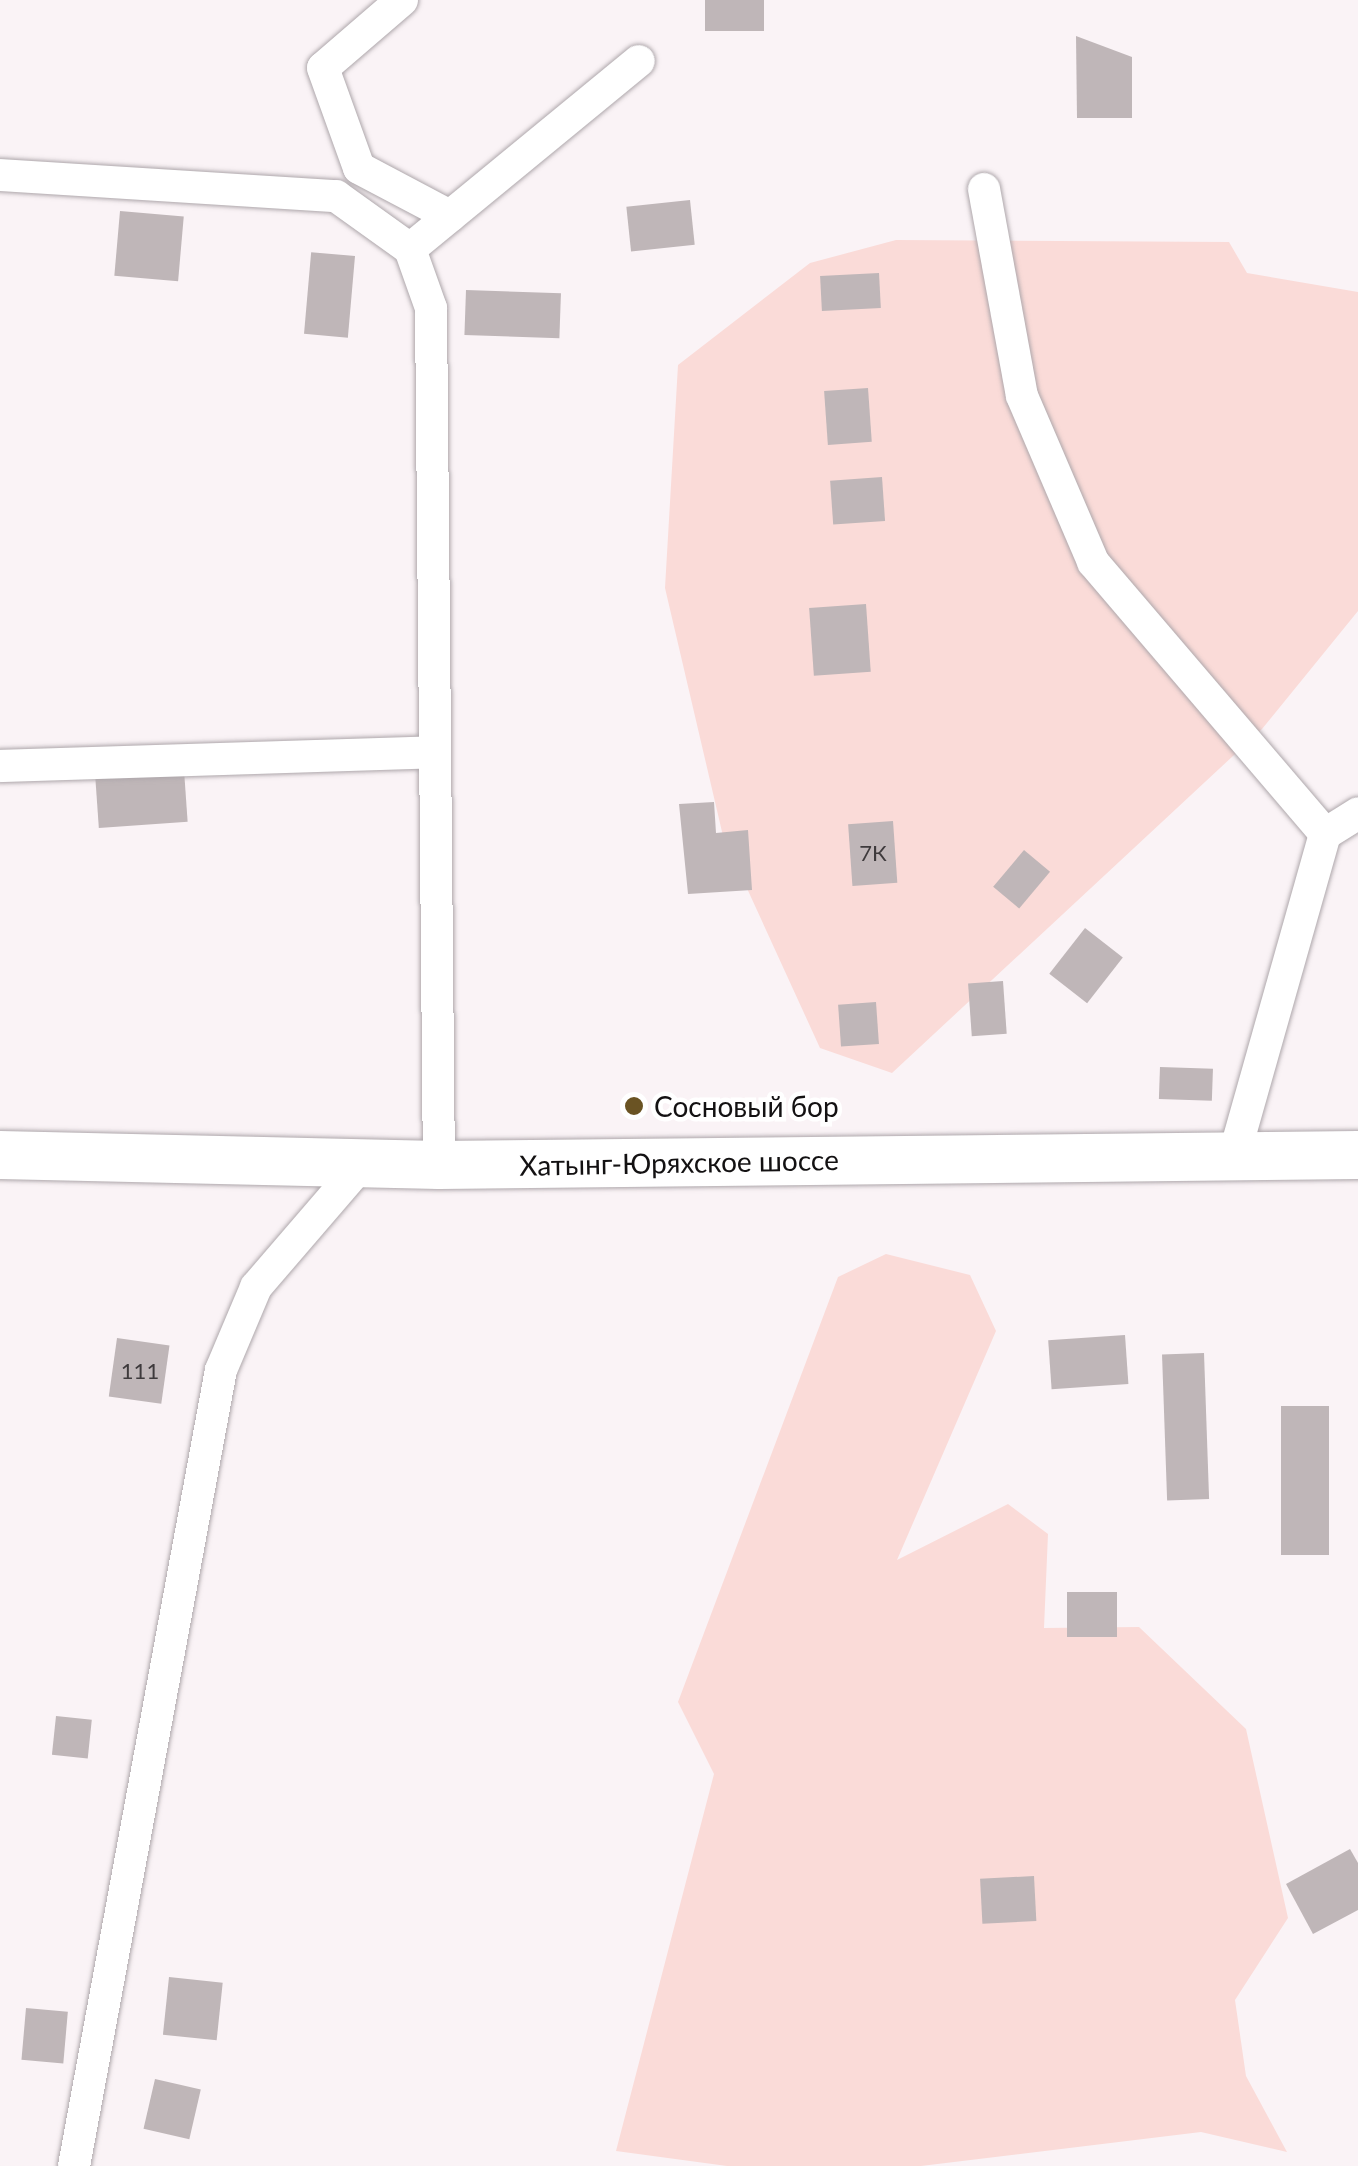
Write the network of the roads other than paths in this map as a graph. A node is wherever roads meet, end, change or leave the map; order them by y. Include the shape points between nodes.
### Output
1 (402, 0) edge
2 (638, 61) dead end
3 (0, 175) edge
4 (984, 190) dead end
5 (450, 216) junction
6 (410, 249) junction
7 (435, 752) junction
8 (0, 766) edge
9 (1358, 813) edge
10 (1324, 834) junction
11 (0, 1155) edge
12 (1358, 1155) edge
13 (1234, 1156) junction
14 (361, 1164) junction
15 (438, 1165) junction
16 (74, 2166) edge

1 - 5 street via 323,68 359,168
2 - 5 street
3 - 6 street via 336,196
4 - 10 street via 1022,396 1093,562
5 - 6 street
6 - 7 street via 430,308
7 - 8 street
7 - 15 street
9 - 10 street
10 - 13 street
11 - 14 main road, Хатынг-Юряхское шоссе
12 - 13 main road, Хатынг-Юряхское шоссе
13 - 15 main road, Хатынг-Юряхское шоссе
14 - 15 main road, Хатынг-Юряхское шоссе
14 - 16 street via 256,1286 221,1370

